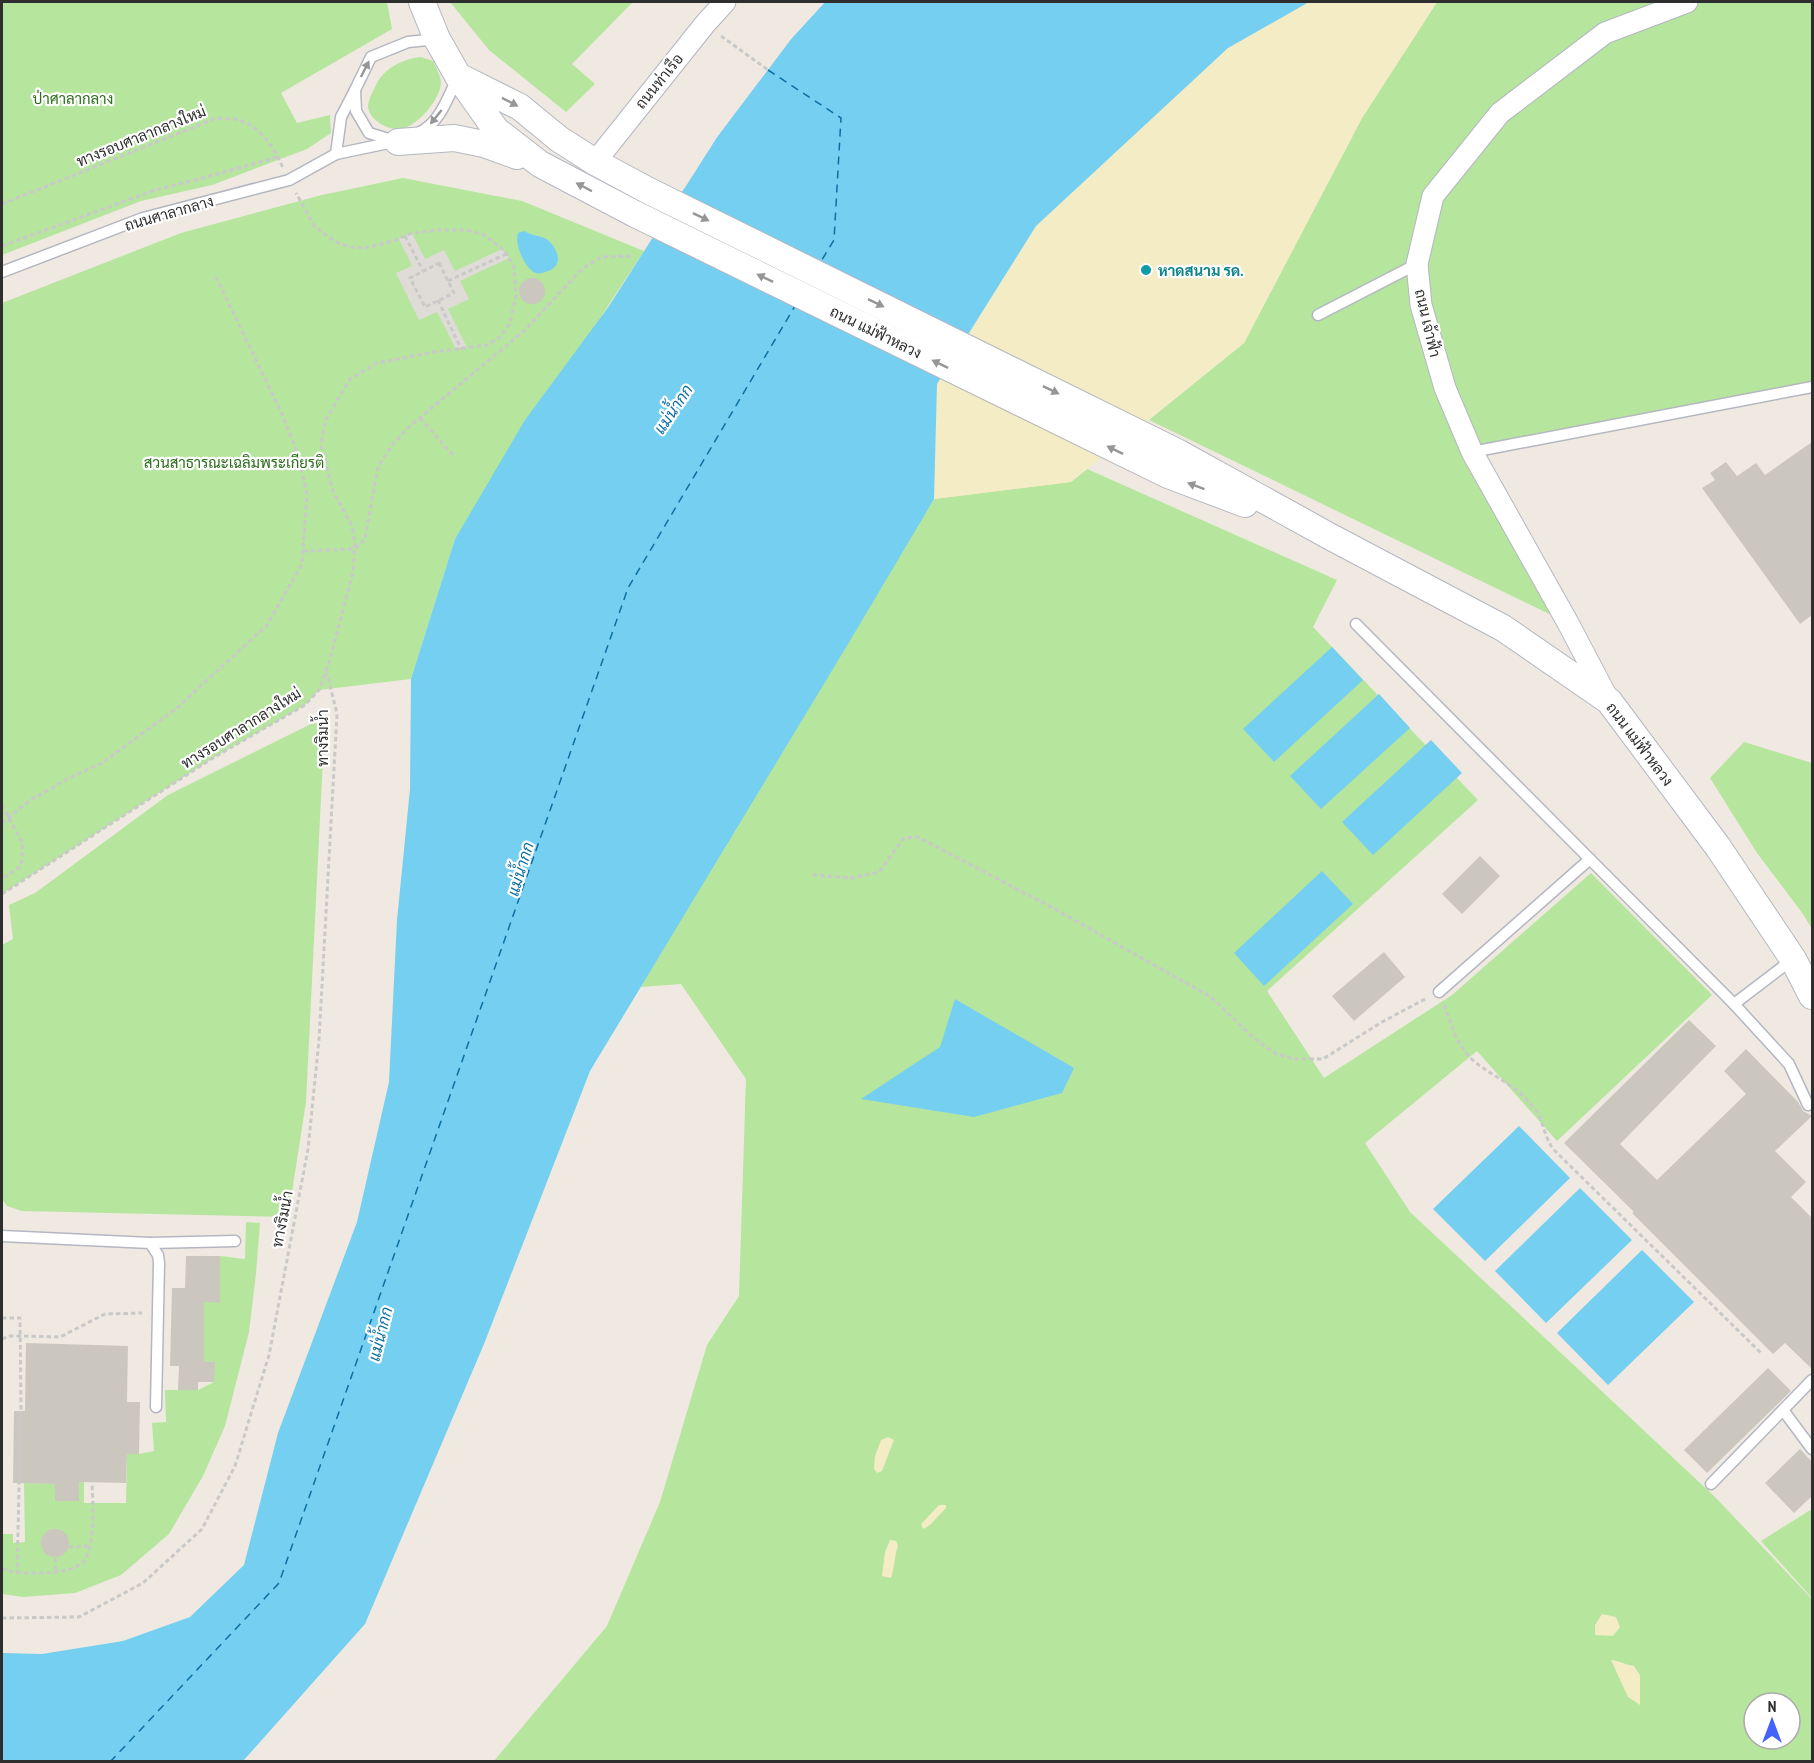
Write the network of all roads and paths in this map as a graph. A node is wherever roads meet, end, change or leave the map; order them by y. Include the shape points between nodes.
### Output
1 (422, 2) edge
2 (724, 2) edge
3 (1687, 2) edge
4 (705, 24) junction
5 (437, 39) junction
6 (768, 70) dead end
7 (458, 76) junction
8 (354, 90) junction
9 (398, 142) junction
10 (336, 154) junction
11 (595, 162) junction
12 (540, 164) junction
13 (300, 201) dead end
14 (2, 204) edge
15 (405, 236) junction
16 (2, 246) edge
17 (507, 254) junction
18 (631, 256) dead end
19 (1417, 264) junction
20 (423, 271) junction
21 (2, 272) edge
22 (214, 275) dead end
23 (448, 281) junction
24 (438, 300) junction
25 (1318, 315) dead end
26 (500, 337) junction
27 (507, 345) junction
28 (461, 348) junction
29 (1812, 387) edge
30 (420, 418) junction
31 (1472, 452) junction
32 (453, 455) dead end
33 (1173, 464) junction
34 (354, 549) junction
35 (303, 552) junction
36 (1356, 624) dead end
37 (326, 672) junction
38 (1609, 701) junction
39 (2, 805) edge
40 (9, 817) junction
41 (2, 823) edge
42 (1590, 858) junction
43 (813, 875) dead end
44 (2, 879) edge
45 (2, 894) edge
46 (1793, 959) junction
47 (1439, 992) junction
48 (1812, 996) edge
49 (1734, 1004) junction
50 (1808, 1105) dead end
51 (2, 1236) edge
52 (235, 1241) dead end
53 (150, 1243) junction
54 (142, 1313) dead end
55 (2, 1318) edge
56 (20, 1336) junction
57 (2, 1339) edge
58 (1761, 1353) dead end
59 (1812, 1380) edge
60 (156, 1407) dead end
61 (1783, 1410) junction
62 (1812, 1449) edge
63 (92, 1483) dead end
64 (1711, 1484) dead end
65 (90, 1546) junction
66 (69, 1547) dead end
67 (55, 1558) dead end
68 (2, 1568) edge
69 (56, 1572) junction
70 (17, 1573) junction
71 (2, 1618) edge

1 - 5 street, ถนน แม่ฟ้าหลวง
2 - 4 street, ถนนท่าเรือ
3 - 19 street, ถนน เจ้าฟ้า via 1605,33 1500,113 1433,196
4 - 6 path
4 - 11 street, ถนนท่าเรือ
5 - 7 street, ถนน แม่ฟ้าหลวง
8 -> 5 lane via 371,57 408,42
7 -> 9 lane via 443,108 425,130
7 -> 11 street, ถนน แม่ฟ้าหลวง via 520,107
7 - 12 street, ถนน แม่ฟ้าหลวง via 496,130
8 - 9 lane via 356,111 369,133
8 - 10 lane via 341,117
9 - 10 lane, ถนนศาลากลาง
9 - 12 street via 454,138
10 - 21 lane, ถนนศาลากลาง via 289,180 143,218
11 -> 33 street, ถนน แม่ฟ้าหลวง
33 -> 12 street, ถนน แม่ฟ้าหลวง via 635,214
13 - 15 path via 315,227 351,247 365,248
14 - 16 path, ทางรอบศาลากลางใหม่ via 217,118 241,120 260,132 278,157 155,190
15 - 17 path via 412,232 467,230 484,235
15 - 20 path
17 - 23 path
17 - 26 path via 514,267 516,295 510,323
18 - 27 path via 601,257 582,269
19 - 25 lane
19 - 31 street, ถนน เจ้าฟ้า via 1421,305 1445,388
20 - 23 path via 439,263
20 - 24 path via 410,278 425,307
22 - 35 path via 299,457 307,494
23 - 24 path via 454,293
24 - 28 path
26 - 27 path
26 - 28 path, ทางรอบศาลากลางใหม่ via 487,345
27 - 30 path
28 - 34 path, ทางรอบศาลากลางใหม่ via 377,363 350,379 325,422 321,446 333,491 352,526
29 - 31 lane
30 - 32 path
30 - 34 path via 392,445 378,467 365,539
31 - 38 street, ถนน เจ้าฟ้า
33 - 38 street, ถนน แม่ฟ้าหลวง via 1329,536 1503,628
34 - 35 path
34 - 37 path, ทางรอบศาลากลางใหม่ via 352,572
35 - 40 path via 302,564 267,625 177,708 102,764 69,778
36 - 42 lane
37 - 45 path, ทางรอบศาลากลางใหม่ via 319,690 305,705 213,758
37 - 71 path, ทางริมน้ำ via 337,714 319,1040 308,1149 269,1355 235,1466 202,1529 143,1583 79,1617
38 - 46 street, ถนน แม่ฟ้าหลวง via 1718,847
39 - 40 path
40 - 41 path
40 - 44 path via 23,844 21,866
42 - 47 lane
42 - 49 lane
43 - 47 path via 851,878 879,872 904,838 918,837 1211,997 1254,1038 1276,1054 1296,1059 1323,1059
46 - 48 street, ถนน แม่ฟ้าหลวง
46 - 49 lane
47 - 58 path via 1455,1036 1474,1062 1515,1088 1539,1114 1553,1149
49 - 50 lane via 1789,1064
51 - 53 lane
52 - 53 lane
53 - 60 lane via 159,1263
54 - 56 path via 105,1314 60,1337
55 - 56 path via 20,1318
56 - 57 path
56 - 70 path
59 - 61 lane
61 - 62 lane
61 - 64 lane
63 - 65 path
65 - 66 path
65 - 69 path via 83,1563
67 - 69 path
68 - 70 path
69 - 70 path

